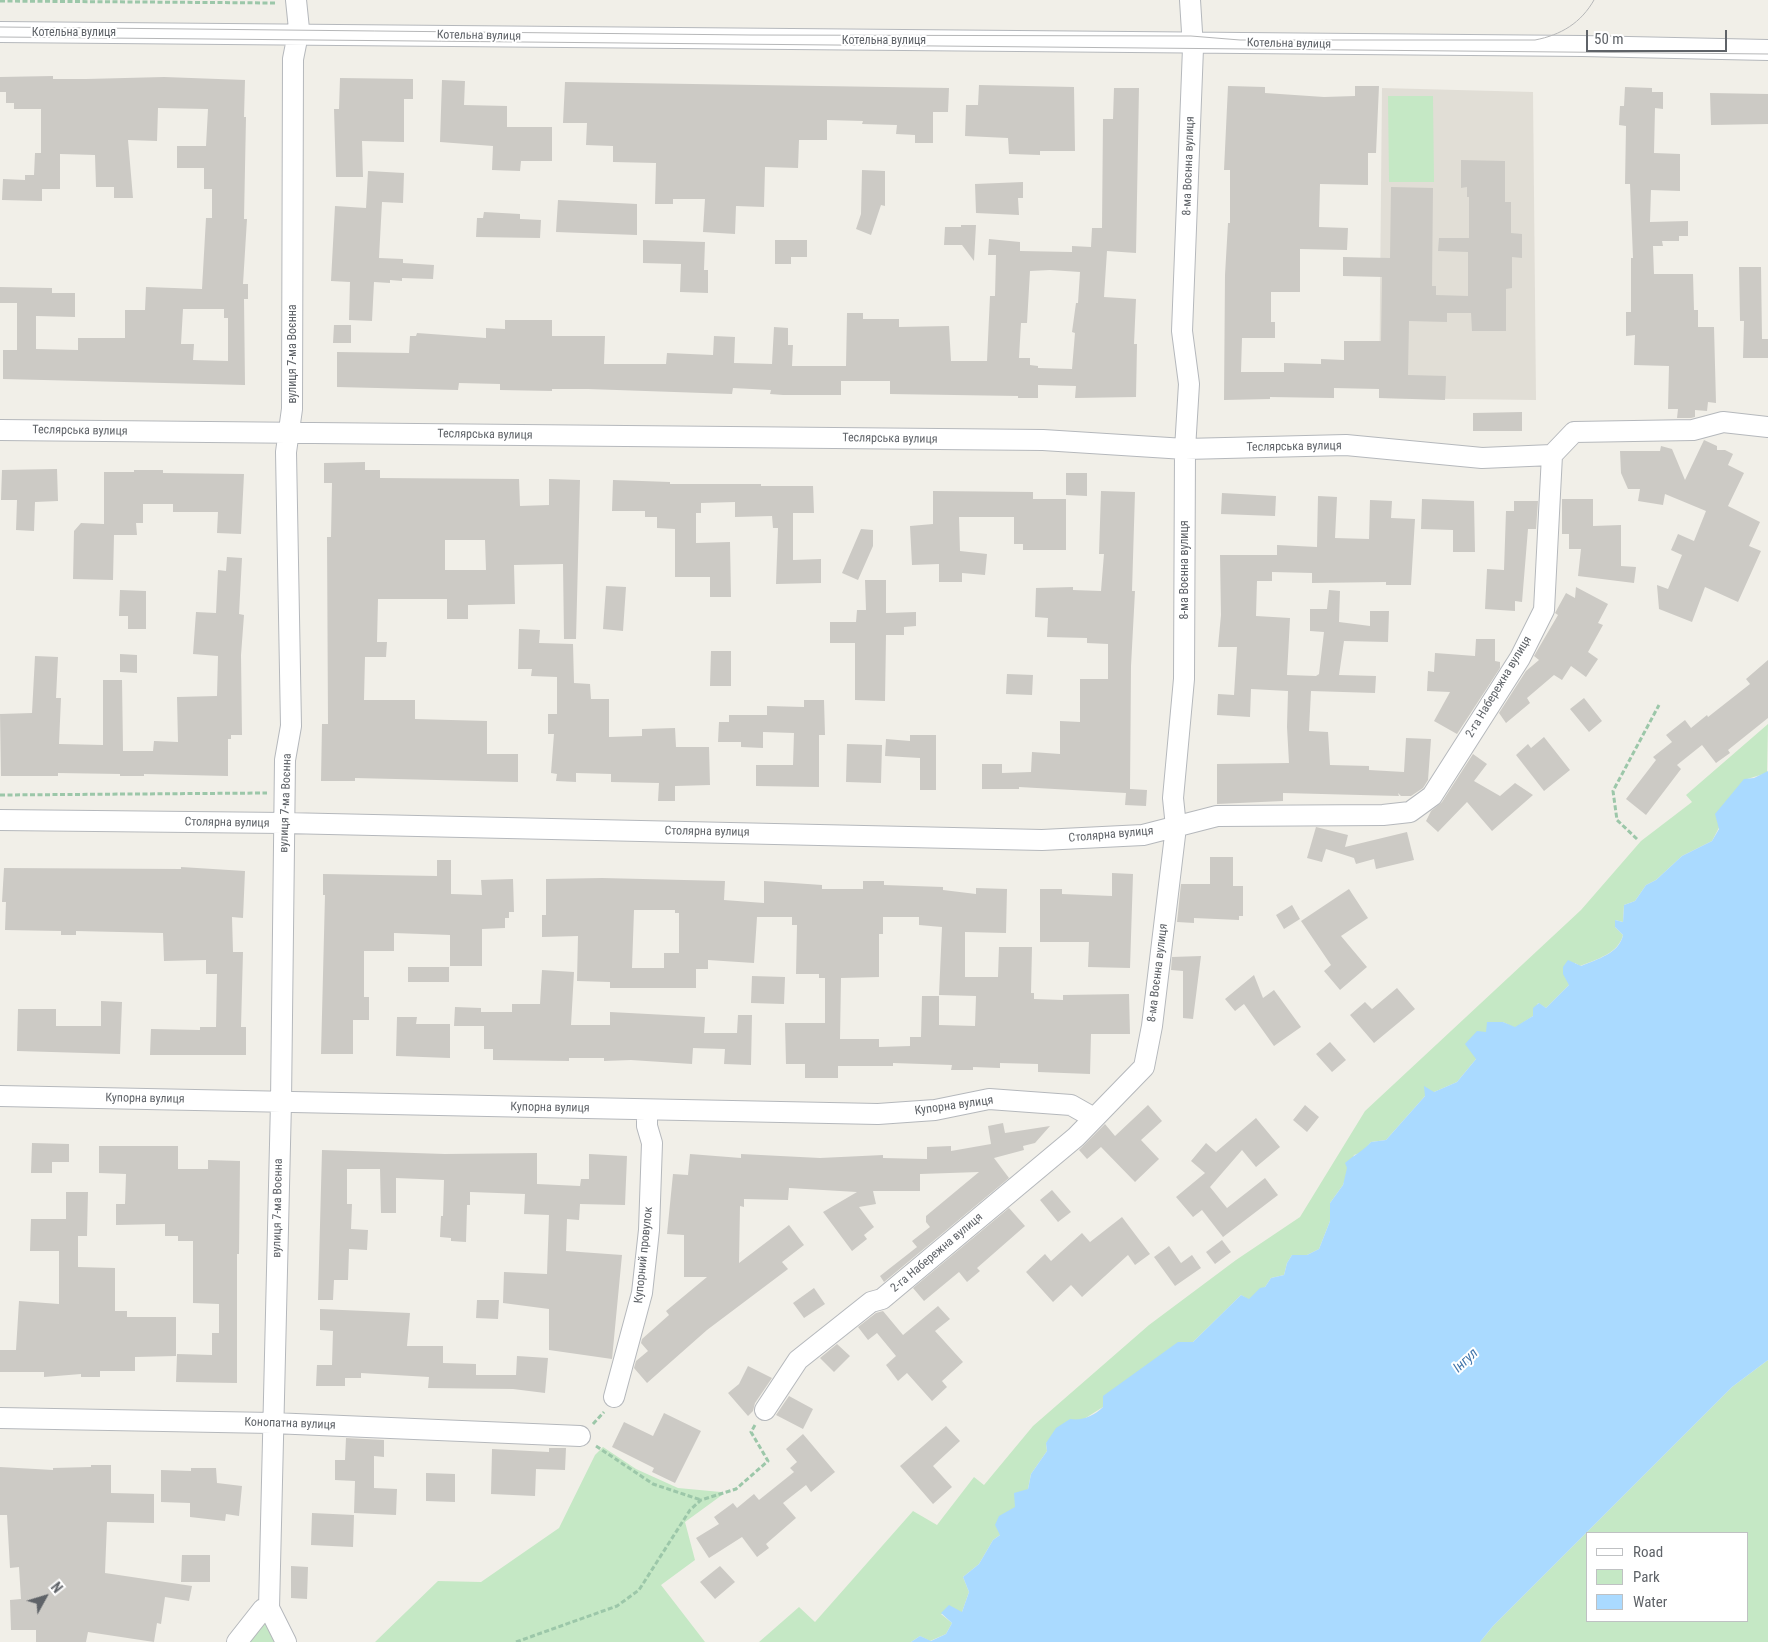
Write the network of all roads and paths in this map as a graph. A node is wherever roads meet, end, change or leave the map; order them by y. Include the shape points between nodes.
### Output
1 (1190, 0) edge
2 (0, 1) edge
3 (296, 2) edge
4 (0, 32) edge
5 (298, 34) junction
6 (1192, 43) junction
7 (1768, 50) edge
8 (1768, 427) edge
9 (0, 430) edge
10 (288, 433) junction
11 (1185, 449) junction
12 (1552, 455) junction
13 (1659, 705) dead end
14 (285, 793) junction
15 (0, 795) edge
16 (1410, 812) joint
17 (0, 820) edge
18 (284, 823) junction
19 (1176, 827) junction
20 (1637, 839) dead end
21 (0, 1096) edge
22 (281, 1102) junction
23 (647, 1110) junction
24 (1094, 1118) junction
25 (614, 1397) joint
26 (765, 1410) joint
27 (0, 1418) edge
28 (272, 1423) junction
29 (580, 1436) junction
30 (701, 1500) junction
31 (269, 1608) junction
32 (237, 1642) edge
33 (286, 1642) edge
34 (516, 1642) edge

1 - 6 street, 8-ма Воєнна вулиця
2 - 3 path
3 - 5 street, вулиця 7-ма Воєнна
4 - 5 street, Котельна вулиця
5 - 6 street, Котельна вулиця
5 - 10 street, вулиця 7-ма Воєнна via 293,59 292,409
6 - 7 street, Котельна вулиця
6 - 11 street, 8-ма Воєнна вулиця via 1182,331 1189,384
8 - 12 street via 1723,422 1693,430 1574,432
9 - 10 street, Теслярська вулиця
10 - 11 street, Теслярська вулиця via 1043,440
10 - 14 street, вулиця 7-ма Воєнна via 291,726 285,760
11 - 12 street, Теслярська вулиця via 1346,445 1482,458
11 - 19 street, 8-ма Воєнна вулиця via 1184,679 1173,798
12 - 16 street, 2-га Набережна вулиця via 1544,610 1520,658 1432,796
13 - 20 path via 1613,791 1617,820
14 - 15 path
14 - 18 street, вулиця 7-ма Воєнна
16 - 19 street, Столярна вулиця via 1218,816
17 - 18 street, Столярна вулиця
18 - 19 street, Столярна вулиця via 1042,840 1143,835
18 - 22 street, вулиця 7-ма Воєнна
19 - 24 street, 8-ма Воєнна вулиця via 1152,1026 1144,1067
21 - 22 street, Купорна вулиця
22 - 23 street, Купорна вулиця
22 - 28 street, вулиця 7-ма Воєнна
23 - 24 street, Купорна вулиця via 878,1114 935,1110 989,1098 1071,1104
23 - 25 street, Купорний провулок via 652,1153 642,1293
24 - 26 street, 2-га Набережна вулиця via 1076,1137 882,1299 871,1302 798,1360
25 - 29 path via 603,1414
26 - 30 path via 751,1432 768,1461 736,1489
27 - 28 street, Конопатна вулиця
28 - 29 street, Конопатна вулиця
28 - 31 street, вулиця 7-ма Воєнна
29 - 30 path via 653,1484
30 - 34 path via 690,1510 639,1590 616,1606
31 - 32 street via 263,1609
31 - 33 street, вулиця 7-ма Воєнна

